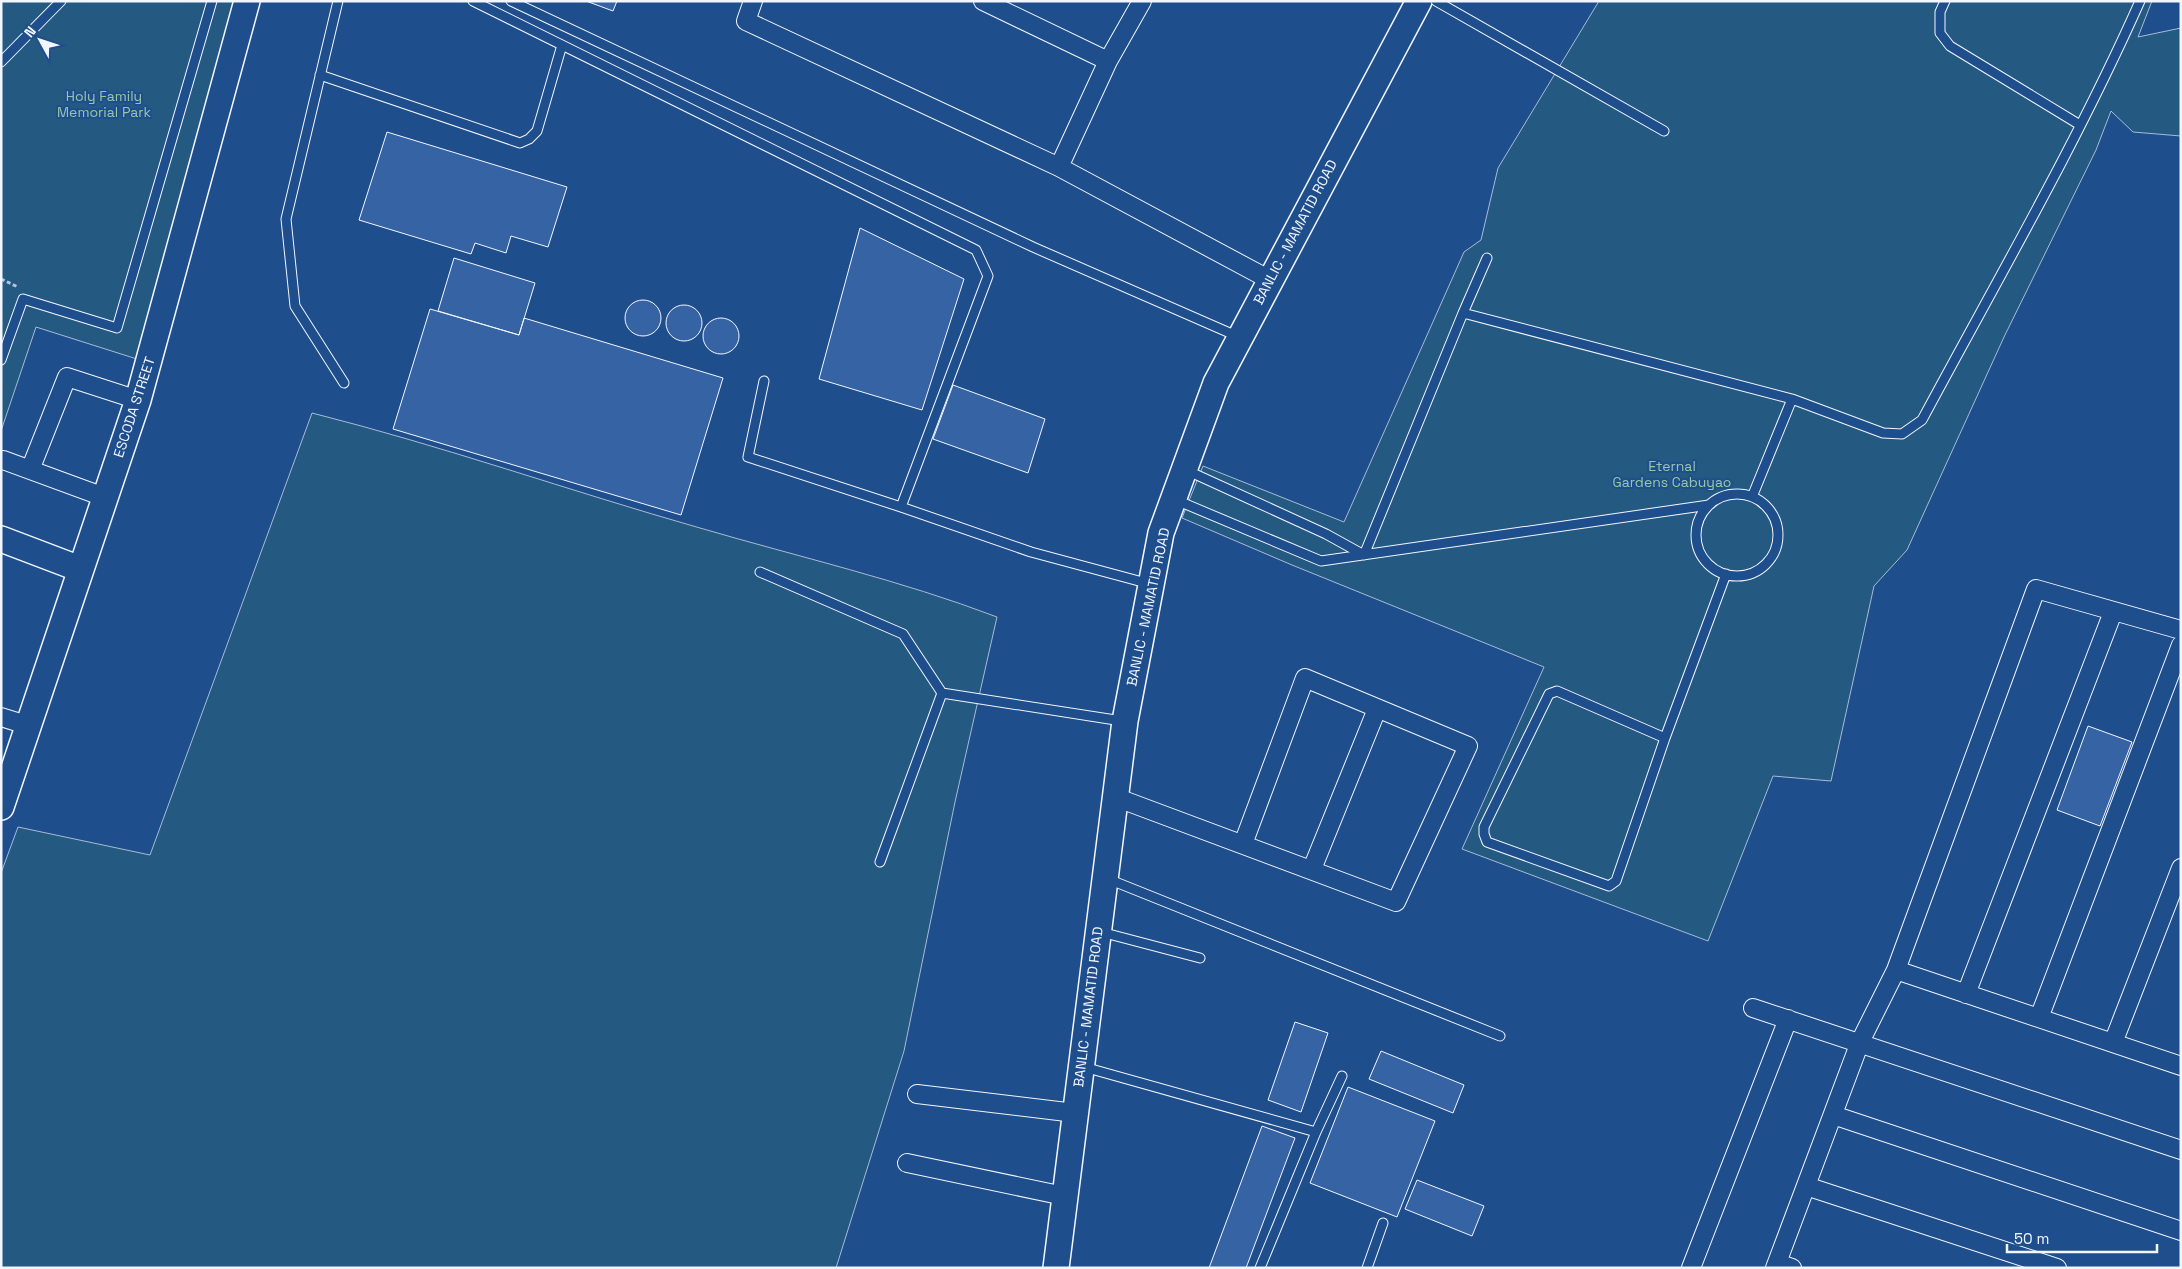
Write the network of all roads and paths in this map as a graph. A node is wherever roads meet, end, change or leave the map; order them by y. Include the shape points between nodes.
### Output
1 (61, 1) edge
2 (212, 1) edge
3 (247, 1) edge
4 (338, 1) edge
5 (473, 1) edge
6 (511, 1) edge
7 (753, 1) edge
8 (983, 1) edge
9 (1142, 1) edge
10 (1419, 1) edge
11 (1436, 1) edge
12 (1945, 1) edge
13 (2140, 1) edge
14 (562, 46) junction
15 (2, 60) edge
16 (1108, 61) junction
17 (320, 75) junction
18 (2080, 126) junction
19 (1664, 131) dead end
20 (1059, 167) junction
21 (1487, 258) dead end
22 (1270, 280) junction
23 (1463, 313) junction
24 (1239, 337) junction
25 (1, 360) edge
26 (764, 381) dead end
27 (344, 383) dead end
28 (1792, 399) junction
29 (138, 400) junction
30 (3, 460) dead end
31 (30, 470) junction
32 (1185, 470) junction
33 (104, 497) junction
34 (1752, 497) junction
35 (1174, 499) junction
36 (1709, 505) junction
37 (901, 507) junction
38 (1, 539) edge
39 (1364, 555) junction
40 (80, 569) junction
41 (760, 572) dead end
42 (1726, 574) junction
43 (1151, 584) junction
44 (2114, 612) junction
45 (2181, 630) edge
46 (2181, 645) edge
47 (942, 693) junction
48 (1377, 709) junction
49 (1, 717) edge
50 (1125, 721) junction
51 (30, 726) junction
52 (1665, 738) junction
53 (1115, 797) junction
54 (1, 807) edge
55 (1243, 844) junction
56 (880, 862) dead end
57 (2181, 868) edge
58 (1312, 869) junction
59 (1105, 878) junction
60 (1098, 931) junction
61 (1200, 958) dead end
62 (1896, 970) junction
63 (1966, 994) junction
64 (1753, 1008) dead end
65 (2039, 1018) junction
66 (1788, 1019) junction
67 (1500, 1036) dead end
68 (1860, 1042) junction
69 (2113, 1043) junction
70 (1081, 1066) junction
71 (2181, 1066) edge
72 (1342, 1076) dead end
73 (917, 1094) dead end
74 (1075, 1113) junction
75 (1833, 1115) junction
76 (1316, 1132) junction
77 (2181, 1150) edge
78 (908, 1163) dead end
79 (1806, 1186) junction
80 (1064, 1196) junction
81 (1384, 1223) dead end
82 (2181, 1231) edge
83 (1782, 1266) edge
84 (1056, 1268) edge
85 (1260, 1268) edge
86 (1367, 1268) edge
87 (1691, 1268) edge
88 (2057, 1268) edge

1 - 15 lane
2 - 25 lane via 117,328 23,299
3 - 29 main road, ESCODA STREET
4 - 17 lane
5 - 14 lane
6 - 24 lane via 1033,247
7 - 20 street via 746,21
8 - 16 street
9 - 16 street
10 - 22 main road, BANLIC - MAMATID ROAD
11 - 19 lane
12 - 18 lane via 1940,12 1940,33 1950,46
13 - 18 lane
14 - 17 lane via 536,131 520,143
14 - 37 lane via 976,250 988,276
16 - 20 street
17 - 27 lane via 286,219 295,306
18 - 28 lane via 1922,420 1902,434 1883,433
20 - 22 street
21 - 23 lane
22 - 24 main road, BANLIC - MAMATID ROAD
23 - 28 lane
23 - 39 lane
24 - 32 main road, BANLIC - MAMATID ROAD via 1216,384
26 - 37 lane via 748,457
28 - 34 lane
29 - 31 street via 67,377
29 - 33 main road, ESCODA STREET
30 - 31 street
31 - 33 street
32 - 35 main road, BANLIC - MAMATID ROAD
32 - 39 lane via 1326,534
33 - 40 main road, ESCODA STREET
34 - 36 lane via 1729,494
34 - 42 lane via 1762,502 1775,520 1774,550 1754,572
35 - 39 lane via 1321,561
35 - 43 main road, BANLIC - MAMATID ROAD via 1161,533
36 - 39 lane
36 - 42 lane via 1697,524 1697,545 1708,563
37 - 43 lane via 1031,552
38 - 40 main road
40 - 51 main road, ESCODA STREET
41 - 47 lane via 902,634
42 - 52 lane
43 - 50 main road, BANLIC - MAMATID ROAD
44 - 45 street
44 - 62 street via 2036,589
44 - 63 street
46 - 65 street
47 - 50 lane
47 - 56 lane
48 - 55 street via 1305,678
48 - 58 street
48 - 58 street via 1468,746 1396,902
49 - 51 street
50 - 53 main road, BANLIC - MAMATID ROAD
51 - 54 main road, ESCODA STREET
52 - 52 lane via 1558,691 1552,692 1484,827 1488,842 1609,886 1620,873
53 - 55 street
53 - 59 main road, BANLIC - MAMATID ROAD
55 - 58 street
57 - 69 street
59 - 60 main road, BANLIC - MAMATID ROAD
59 - 67 lane
60 - 61 lane
60 - 70 main road, BANLIC - MAMATID ROAD
62 - 63 street
62 - 68 street
63 - 65 street
64 - 66 street
65 - 69 street
66 - 68 street
66 - 87 street
68 - 75 street
68 - 77 street
69 - 71 street
70 - 74 main road, BANLIC - MAMATID ROAD
70 - 76 lane
72 - 76 lane
73 - 74 street
74 - 80 main road, BANLIC - MAMATID ROAD
75 - 79 street
75 - 82 street
76 - 85 lane
78 - 80 street
79 - 83 street
79 - 88 street
80 - 84 main road, BANLIC - MAMATID ROAD
81 - 86 lane

